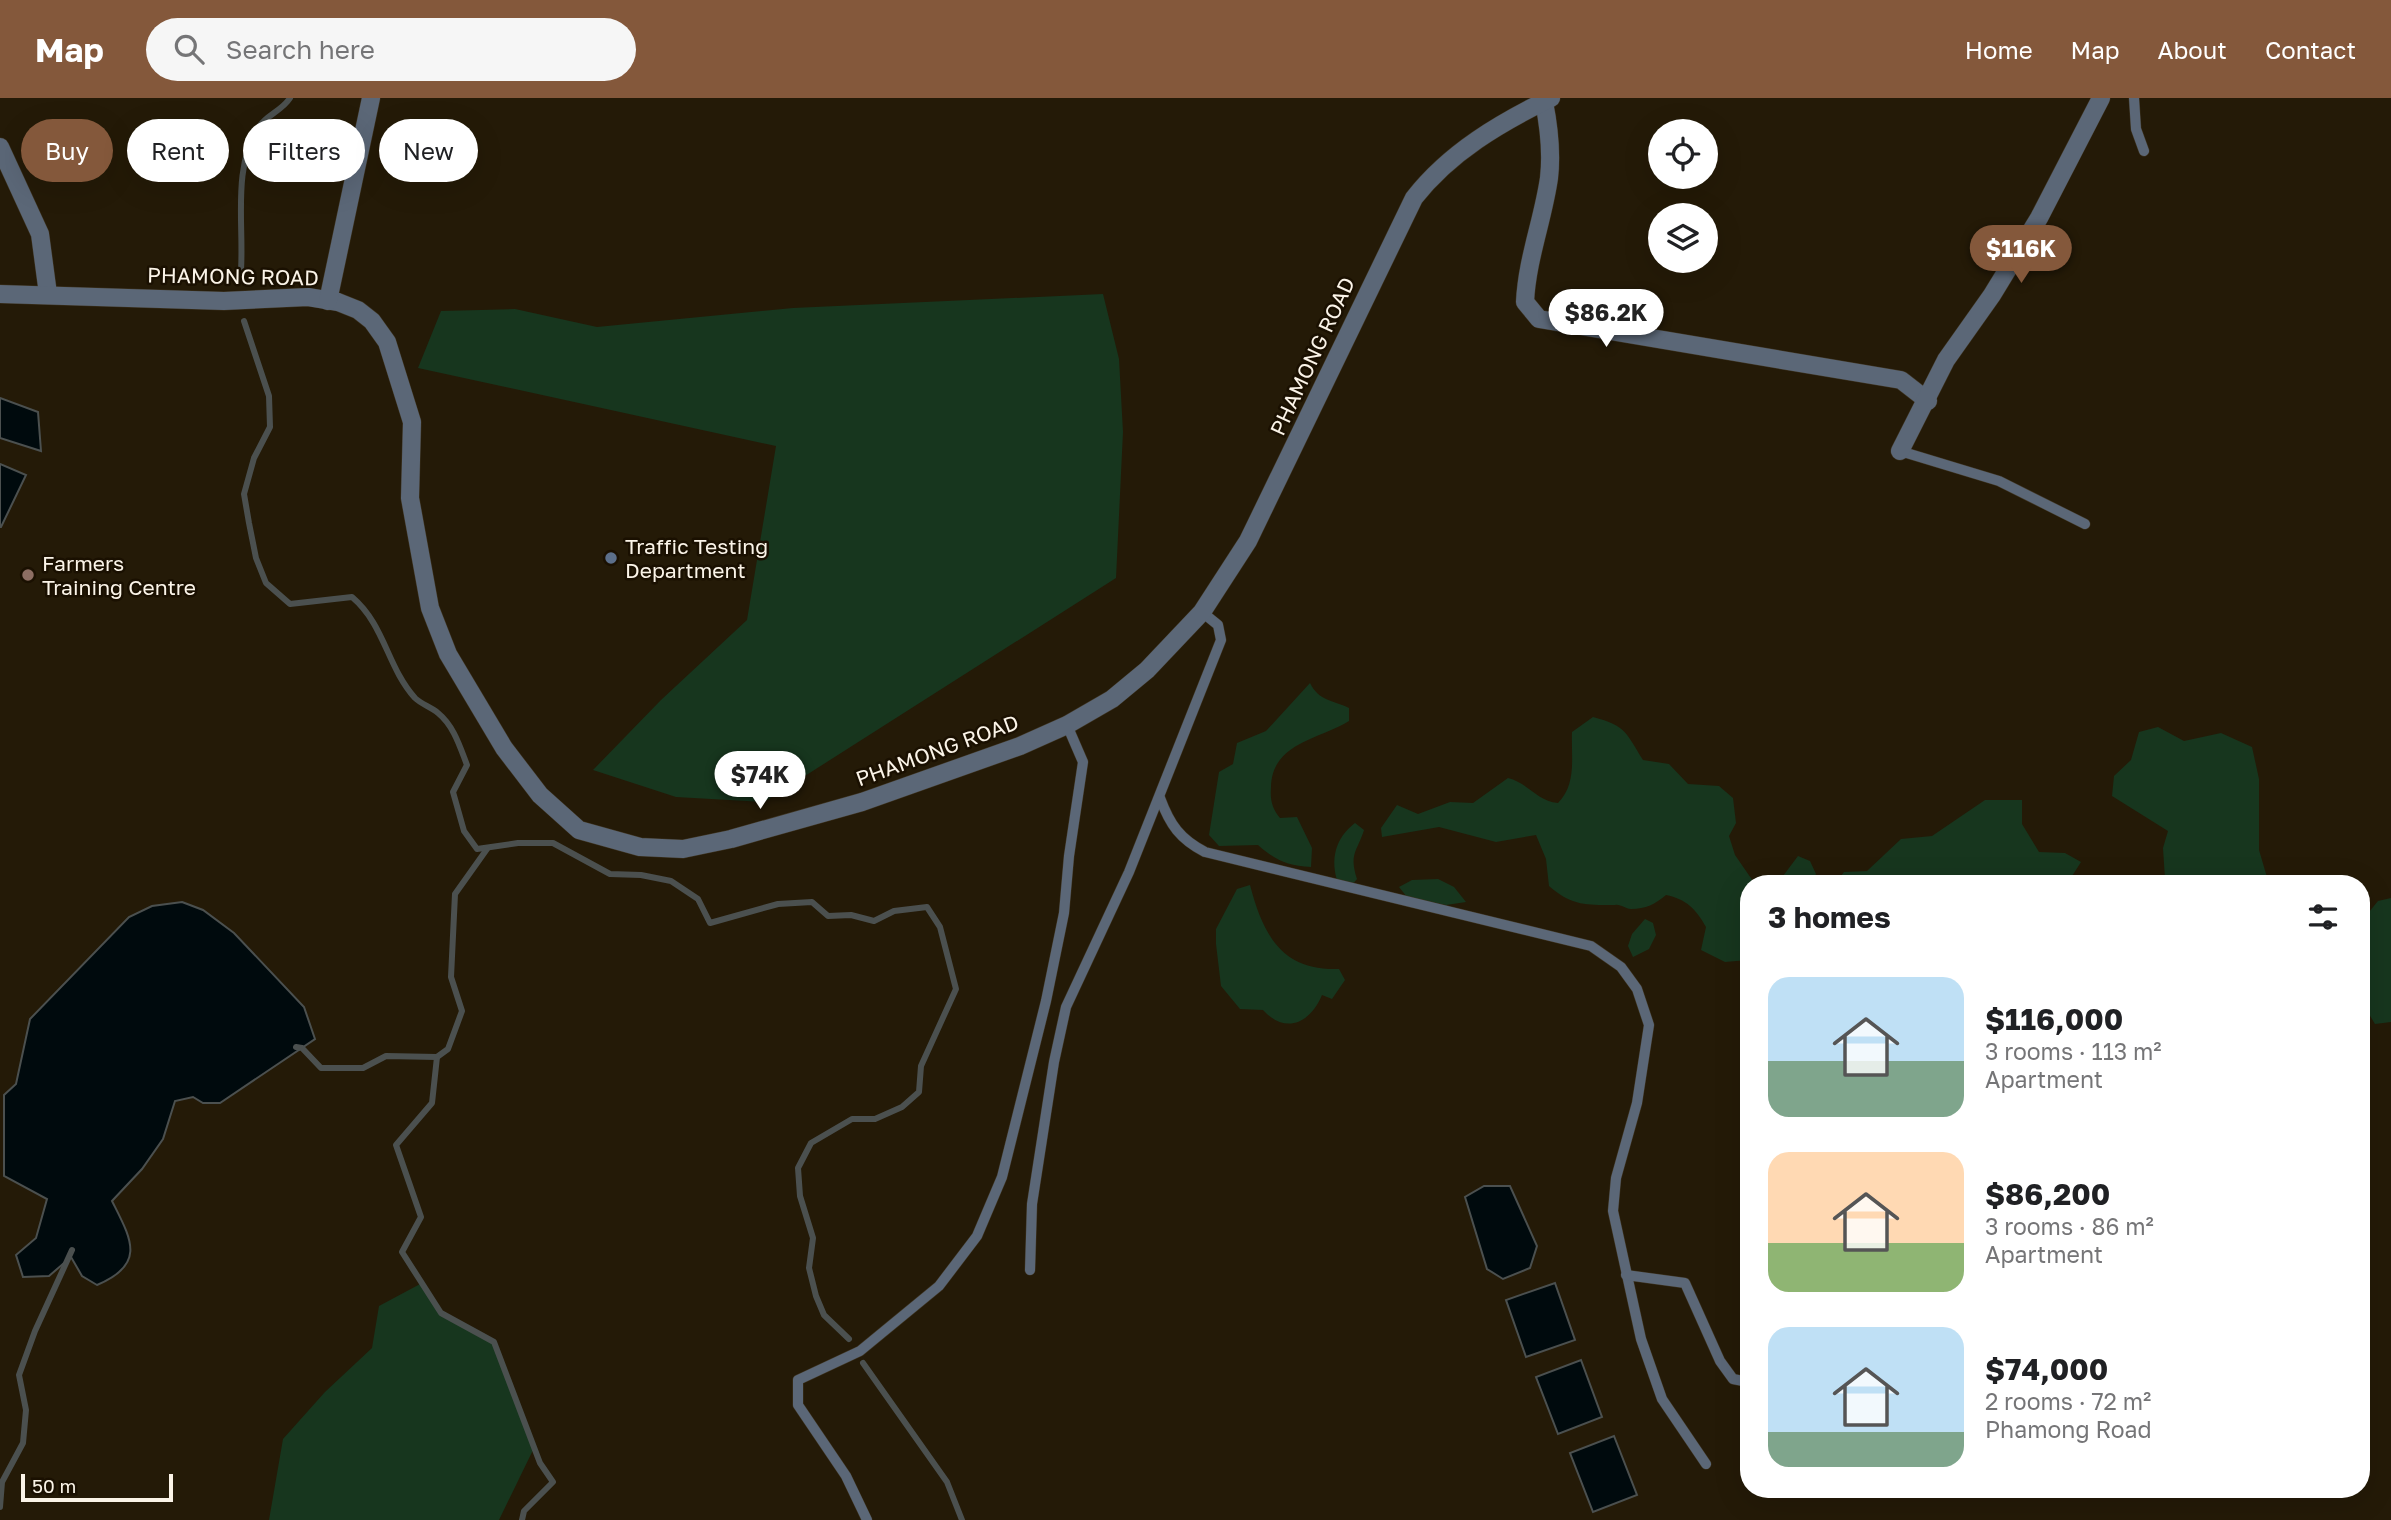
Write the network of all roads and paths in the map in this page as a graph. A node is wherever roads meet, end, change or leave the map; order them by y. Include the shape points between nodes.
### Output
1 (371, 98) edge
2 (2101, 98) edge
3 (2134, 98) edge
4 (1548, 100) edge
5 (0, 147) edge
6 (2144, 151) dead end
7 (0, 294) edge
8 (48, 294) junction
9 (328, 301) junction
10 (1928, 401) junction
11 (1900, 451) joint
12 (2085, 524) dead end
13 (1202, 612) junction
14 (1067, 725) junction
15 (1160, 798) junction
16 (1030, 1270) dead end
17 (1626, 1275) junction
18 (1740, 1380) edge
19 (1706, 1464) dead end
20 (867, 1520) edge

1 - 9 street
2 - 10 street via 2039,218 1946,360
3 - 6 lane via 2136,129
4 - 10 street via 1549,177 1526,275 1525,302 1539,319 1901,380
4 - 13 street, PHAMONG ROAD via 1461,149 1414,198 1281,479
5 - 8 street via 40,234
7 - 8 street, PHAMONG ROAD
8 - 9 street, PHAMONG ROAD
9 - 14 street, PHAMONG ROAD via 358,310 372,321 390,351 412,422 410,498 430,608 448,654 504,748 540,795 579,830 640,847 683,849 731,839 862,802
10 - 11 street
11 - 12 lane via 1999,481
13 - 14 street, PHAMONG ROAD via 1121,692
13 - 15 lane via 1218,625 1221,640
14 - 20 lane via 1083,762 1064,913 1002,1177 977,1236 939,1286 860,1351 798,1380 798,1405 845,1476
15 - 16 lane via 1066,1007 1032,1204
15 - 17 lane via 1169,822 1185,841 1205,852 1591,946 1621,967 1637,989 1649,1025 1637,1103 1616,1178 1613,1211
17 - 18 lane via 1685,1283 1720,1361 1733,1379
17 - 19 lane via 1662,1399

